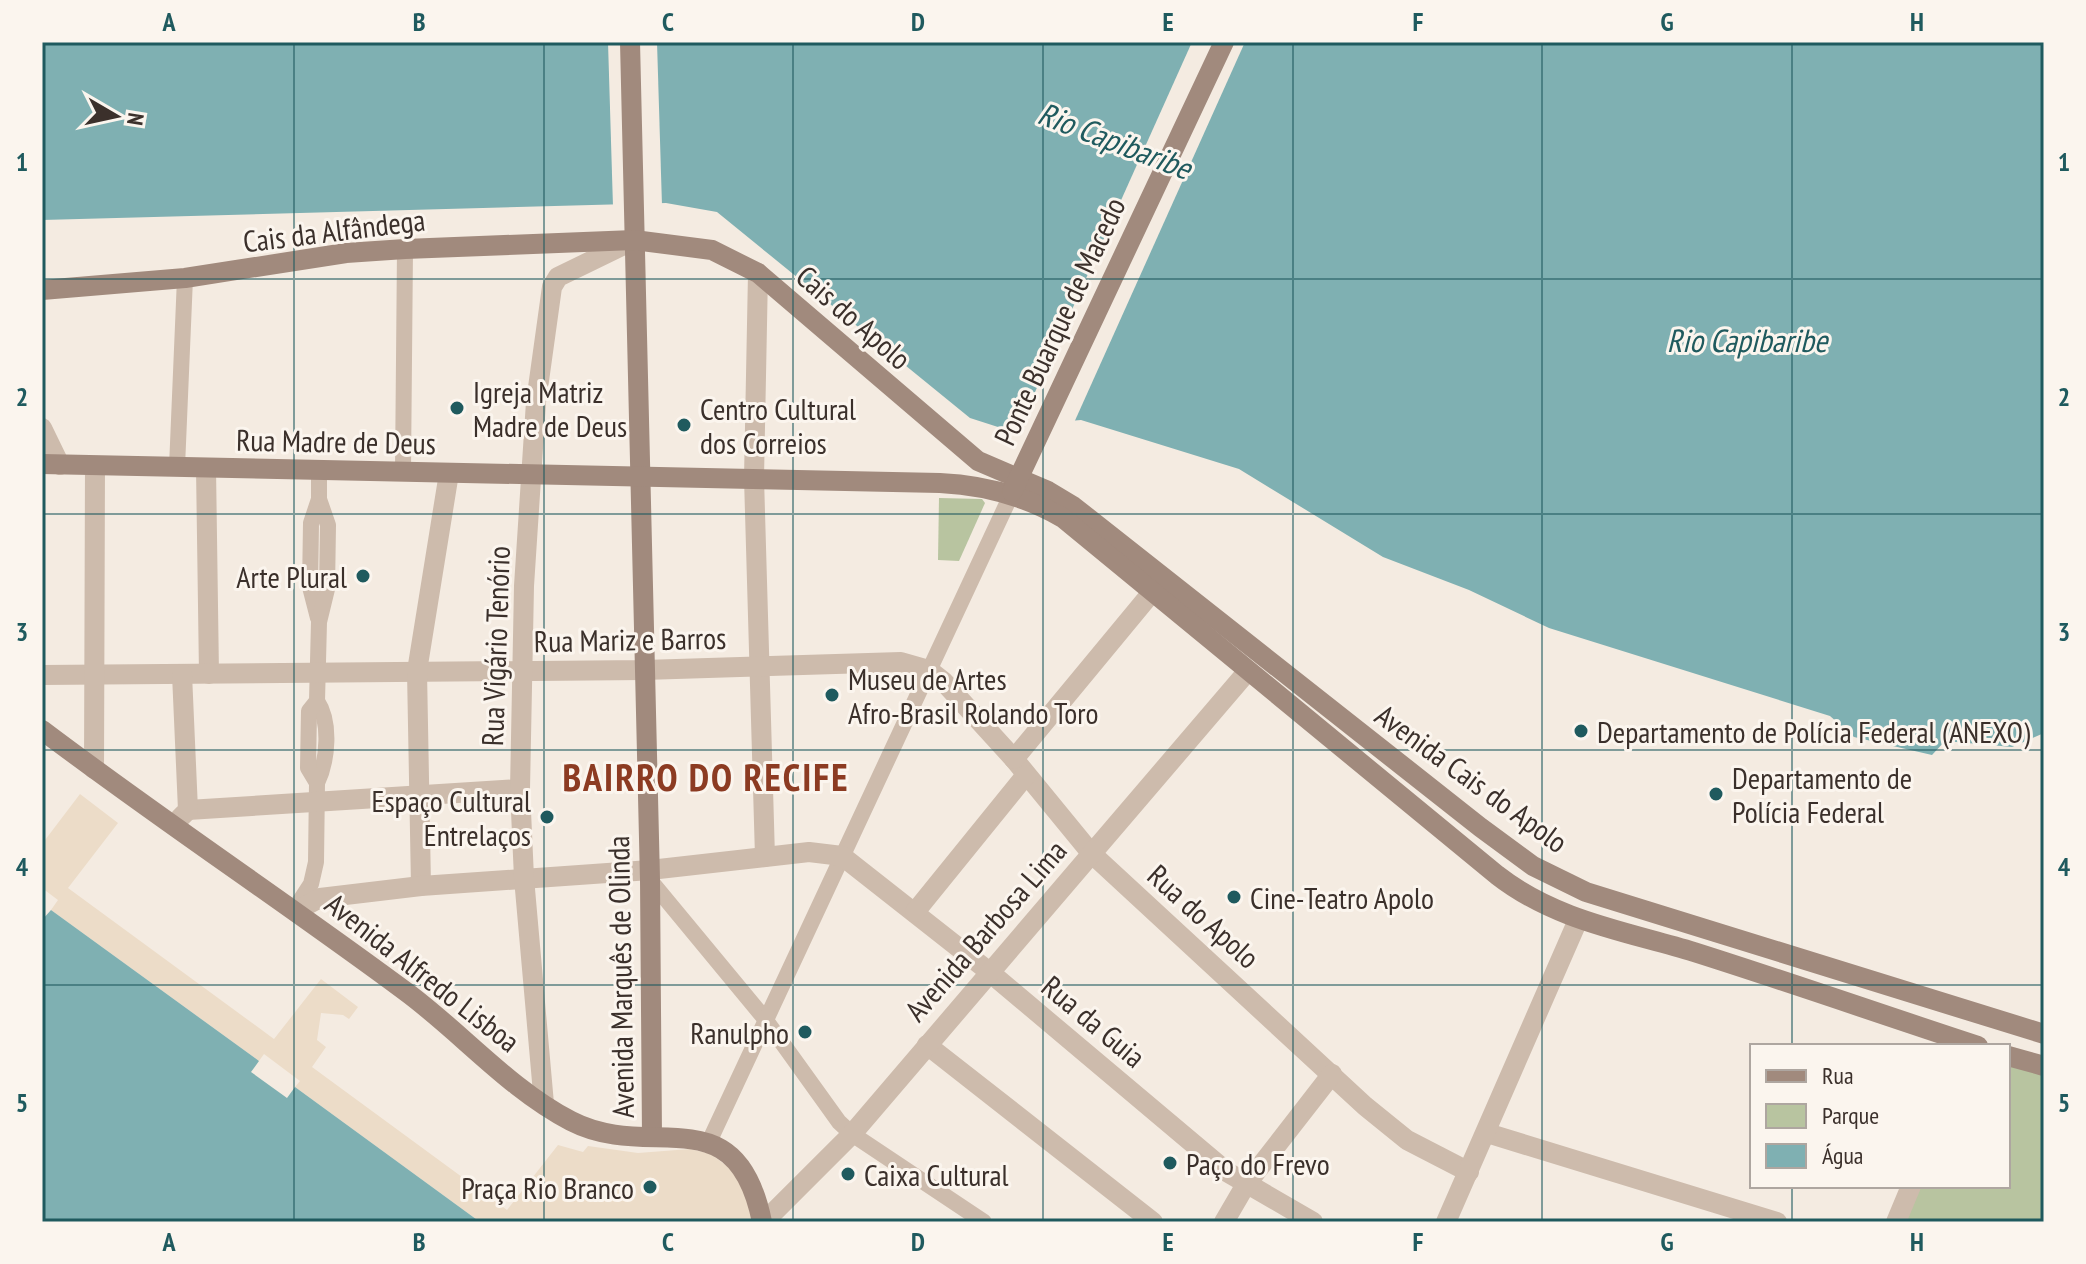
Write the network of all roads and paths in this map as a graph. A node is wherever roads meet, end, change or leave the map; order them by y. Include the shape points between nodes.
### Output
1 (630, 42) edge
2 (1224, 42) edge
3 (634, 240) junction
4 (405, 249) junction
5 (758, 273) junction
6 (185, 278) junction
7 (42, 290) edge
8 (42, 428) edge
9 (51, 465) edge
10 (95, 466) junction
11 (177, 467) junction
12 (206, 468) junction
13 (319, 470) junction
14 (403, 470) junction
15 (449, 473) junction
16 (534, 476) junction
17 (640, 478) junction
18 (754, 478) junction
19 (1014, 487) junction
20 (1153, 591) junction
21 (760, 666) junction
22 (644, 670) junction
23 (929, 670) junction
24 (318, 671) junction
25 (417, 671) junction
26 (521, 671) junction
27 (1247, 672) junction
28 (94, 674) junction
29 (182, 674) junction
30 (209, 674) junction
31 (42, 675) edge
32 (42, 730) edge
33 (1020, 767) junction
34 (94, 769) junction
35 (520, 789) junction
36 (317, 792) junction
37 (418, 794) junction
38 (188, 810) junction
39 (171, 827) junction
40 (1091, 853) junction
41 (842, 856) junction
42 (765, 857) junction
43 (650, 875) junction
44 (524, 878) junction
45 (421, 886) junction
46 (295, 910) junction
47 (915, 912) junction
48 (1578, 920) junction
49 (990, 972) junction
50 (1906, 990) junction
51 (1895, 1018) junction
52 (765, 1019) junction
53 (2044, 1034) edge
54 (1968, 1044) edge
55 (927, 1045) junction
56 (2010, 1057) edge
57 (2044, 1066) edge
58 (1332, 1074) junction
59 (544, 1104) junction
60 (1487, 1133) junction
61 (852, 1134) junction
62 (652, 1137) junction
63 (709, 1142) junction
64 (1469, 1172) junction
65 (1245, 1186) junction
66 (1910, 1188) edge
67 (763, 1222) edge
68 (984, 1222) edge
69 (1153, 1222) edge
70 (1224, 1222) edge
71 (1313, 1222) edge
72 (1446, 1222) edge
73 (1777, 1222) edge
74 (1896, 1222) edge

1 - 3 main road, Avenida Marquês de Olinda
2 - 19 main road, Ponte Buarque de Macedo
3 - 4 main road, Cais da Alfândega
3 - 5 main road, Cais do Apolo via 712,250
3 - 16 street, Rua Vigário Tenório via 558,277 552,287 536,402
3 - 17 main road, Avenida Marquês de Olinda
4 - 6 main road, Cais da Alfândega
4 - 14 street
5 - 18 street
5 - 19 main road, Cais do Apolo via 959,447
6 - 7 main road, Cais da Alfândega
6 - 11 street
8 - 9 street
9 - 10 main road, Rua Madre de Deus
10 - 11 main road, Rua Madre de Deus
10 - 28 street
11 - 12 main road, Rua Madre de Deus
12 - 13 main road, Rua Madre de Deus
12 - 30 street
13 - 14 main road, Rua Madre de Deus
13 - 24 street via 310,587 319,622
14 - 15 main road, Rua Madre de Deus
15 - 16 main road, Rua Madre de Deus
15 - 25 street
16 - 17 main road, Rua Madre de Deus
16 - 26 street, Rua Vigário Tenório
17 - 18 main road, Rua Madre de Deus
17 - 22 main road, Avenida Marquês de Olinda
18 - 19 main road, Rua Madre de Deus
18 - 21 street
19 - 20 main road, Avenida Cais do Apolo via 1063,518
19 - 23 street
19 - 50 main road, Avenida Cais do Apolo via 1073,506 1533,866 1586,892
20 - 27 main road, Avenida Cais do Apolo
20 - 33 street
21 - 22 street, Rua Mariz e Barros
21 - 23 street, Rua Mariz e Barros via 901,662
21 - 42 street
22 - 26 street, Rua Mariz e Barros
22 - 43 main road, Avenida Marquês de Olinda
23 - 33 street, Rua do Apolo
23 - 41 street
24 - 25 street, Rua Mariz e Barros
24 - 30 street, Rua Mariz e Barros
24 - 36 street via 317,701 309,711 308,768
25 - 26 street, Rua Mariz e Barros
25 - 37 street
26 - 35 street, Rua Vigário Tenório
27 - 40 street, Avenida Barbosa Lima
27 - 48 main road, Avenida Cais do Apolo via 1512,887
28 - 29 street, Rua Mariz e Barros
28 - 31 street, Rua Mariz e Barros
28 - 34 street
29 - 30 street, Rua Mariz e Barros
29 - 38 street
32 - 34 main road, Avenida Alfredo Lisboa
33 - 40 street, Rua do Apolo
33 - 47 street
34 - 39 main road, Avenida Alfredo Lisboa
35 - 37 street
35 - 44 street, Rua Vigário Tenório
36 - 37 street
36 - 38 street
36 - 46 street via 316,862 311,884
37 - 45 street
38 - 39 street
39 - 46 main road, Avenida Alfredo Lisboa
40 - 49 street, Avenida Barbosa Lima
40 - 58 street, Rua do Apolo
41 - 42 street via 809,852
41 - 47 street, Rua da Guia
41 - 52 street
42 - 43 street
43 - 44 street
43 - 52 street
43 - 62 main road, Avenida Marquês de Olinda
44 - 45 street
44 - 59 street, Rua Vigário Tenório
45 - 46 street via 320,898
46 - 59 main road, Avenida Alfredo Lisboa via 415,998
47 - 49 street, Rua da Guia
48 - 51 main road, Avenida Cais do Apolo
48 - 60 street
49 - 55 street, Avenida Barbosa Lima
49 - 65 street, Rua da Guia
50 - 51 main road
50 - 53 main road, Avenida Cais do Apolo
51 - 54 main road, Avenida Cais do Apolo
52 - 61 street
52 - 63 street
55 - 61 street, Avenida Barbosa Lima
55 - 69 street
56 - 57 main road
58 - 64 street, Rua do Apolo via 1407,1140
58 - 65 street
59 - 62 main road, Avenida Alfredo Lisboa via 590,1129
60 - 64 street
60 - 73 street
61 - 67 street, Avenida Barbosa Lima
61 - 68 street
62 - 63 main road, Avenida Alfredo Lisboa
63 - 67 main road via 748,1176
64 - 72 street
65 - 70 street
65 - 71 street, Rua da Guia
66 - 74 street

